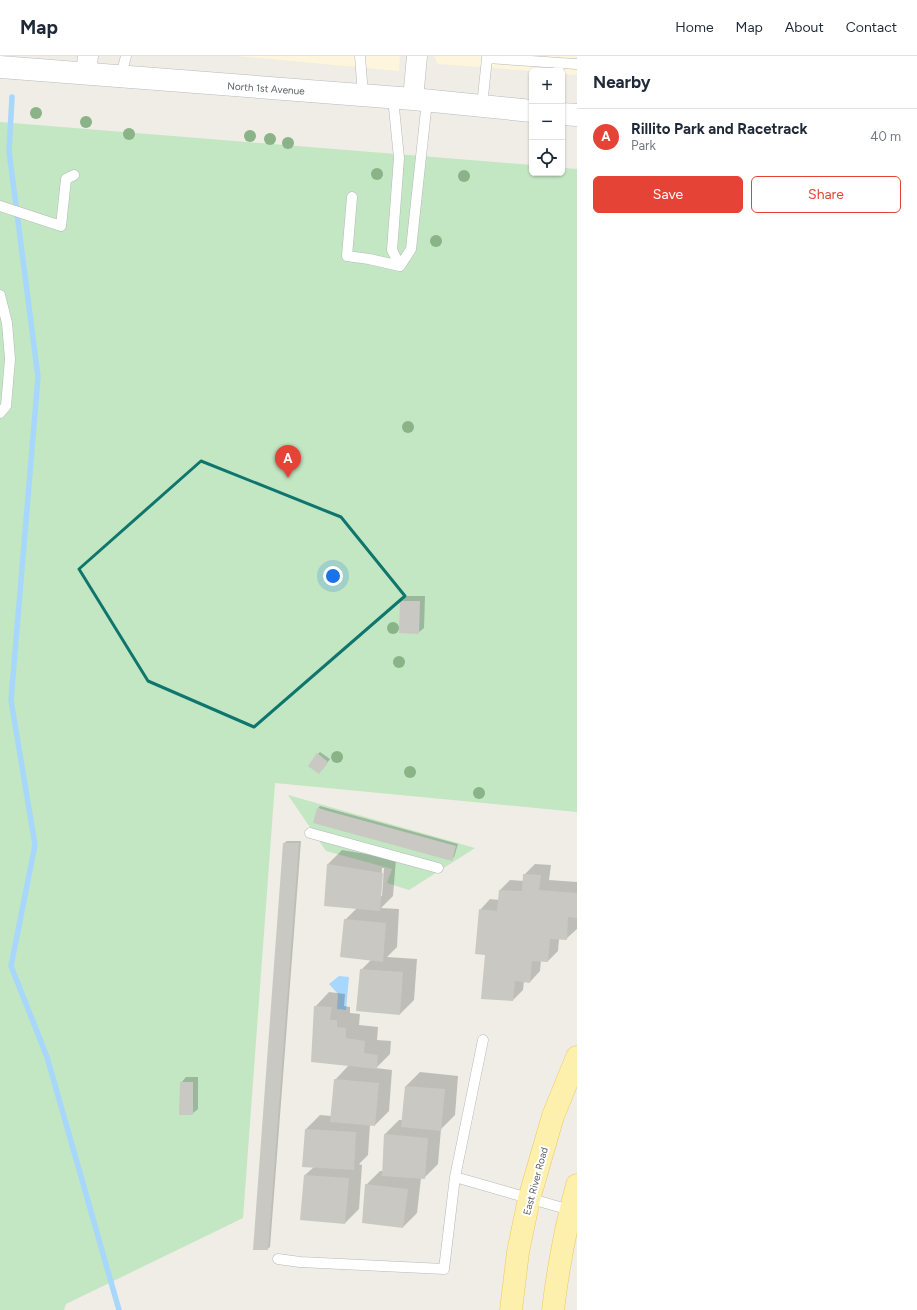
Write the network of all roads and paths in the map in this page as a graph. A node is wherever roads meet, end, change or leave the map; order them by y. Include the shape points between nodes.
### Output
1 (360, 56) edge
2 (417, 56) edge
3 (577, 64) edge
4 (87, 65) edge
5 (123, 66) edge
6 (0, 67) edge
7 (559, 67) edge
8 (363, 95) junction
9 (411, 99) junction
10 (482, 106) junction
11 (529, 111) edge
12 (565, 114) edge
13 (577, 115) edge
14 (74, 174) dead end
15 (352, 196) dead end
16 (0, 206) edge
17 (400, 266) junction
18 (0, 295) edge
19 (0, 413) edge
20 (310, 833) dead end
21 (438, 868) dead end
22 (484, 1040) dead end
23 (577, 1057) edge
24 (455, 1177) junction
25 (577, 1184) edge
26 (529, 1199) junction
27 (570, 1210) junction
28 (278, 1259) dead end
29 (511, 1310) edge
30 (553, 1310) edge

1 - 8 lane
2 - 9 street
3 - 7 lane
4 - 5 main road, North 1st Avenue
4 - 6 main road, North 1st Avenue
5 - 8 main road, North 1st Avenue
7 - 10 lane via 487,58
8 - 9 main road, North 1st Avenue
9 - 10 main road, North 1st Avenue
9 - 17 lane via 411,249
9 - 17 lane via 399,158 392,250
10 - 11 main road, North 1st Avenue
12 - 13 main road
14 - 16 lane via 66,179 62,226
15 - 17 lane via 347,256
18 - 19 lane via 8,323 10,359 6,406
20 - 21 lane
22 - 24 lane
23 - 26 main road, East River Road via 553,1116
24 - 26 lane
24 - 28 lane via 444,1269
25 - 27 main road
26 - 27 lane
26 - 29 main road, East River Road via 518,1252
27 - 30 main road via 558,1267

